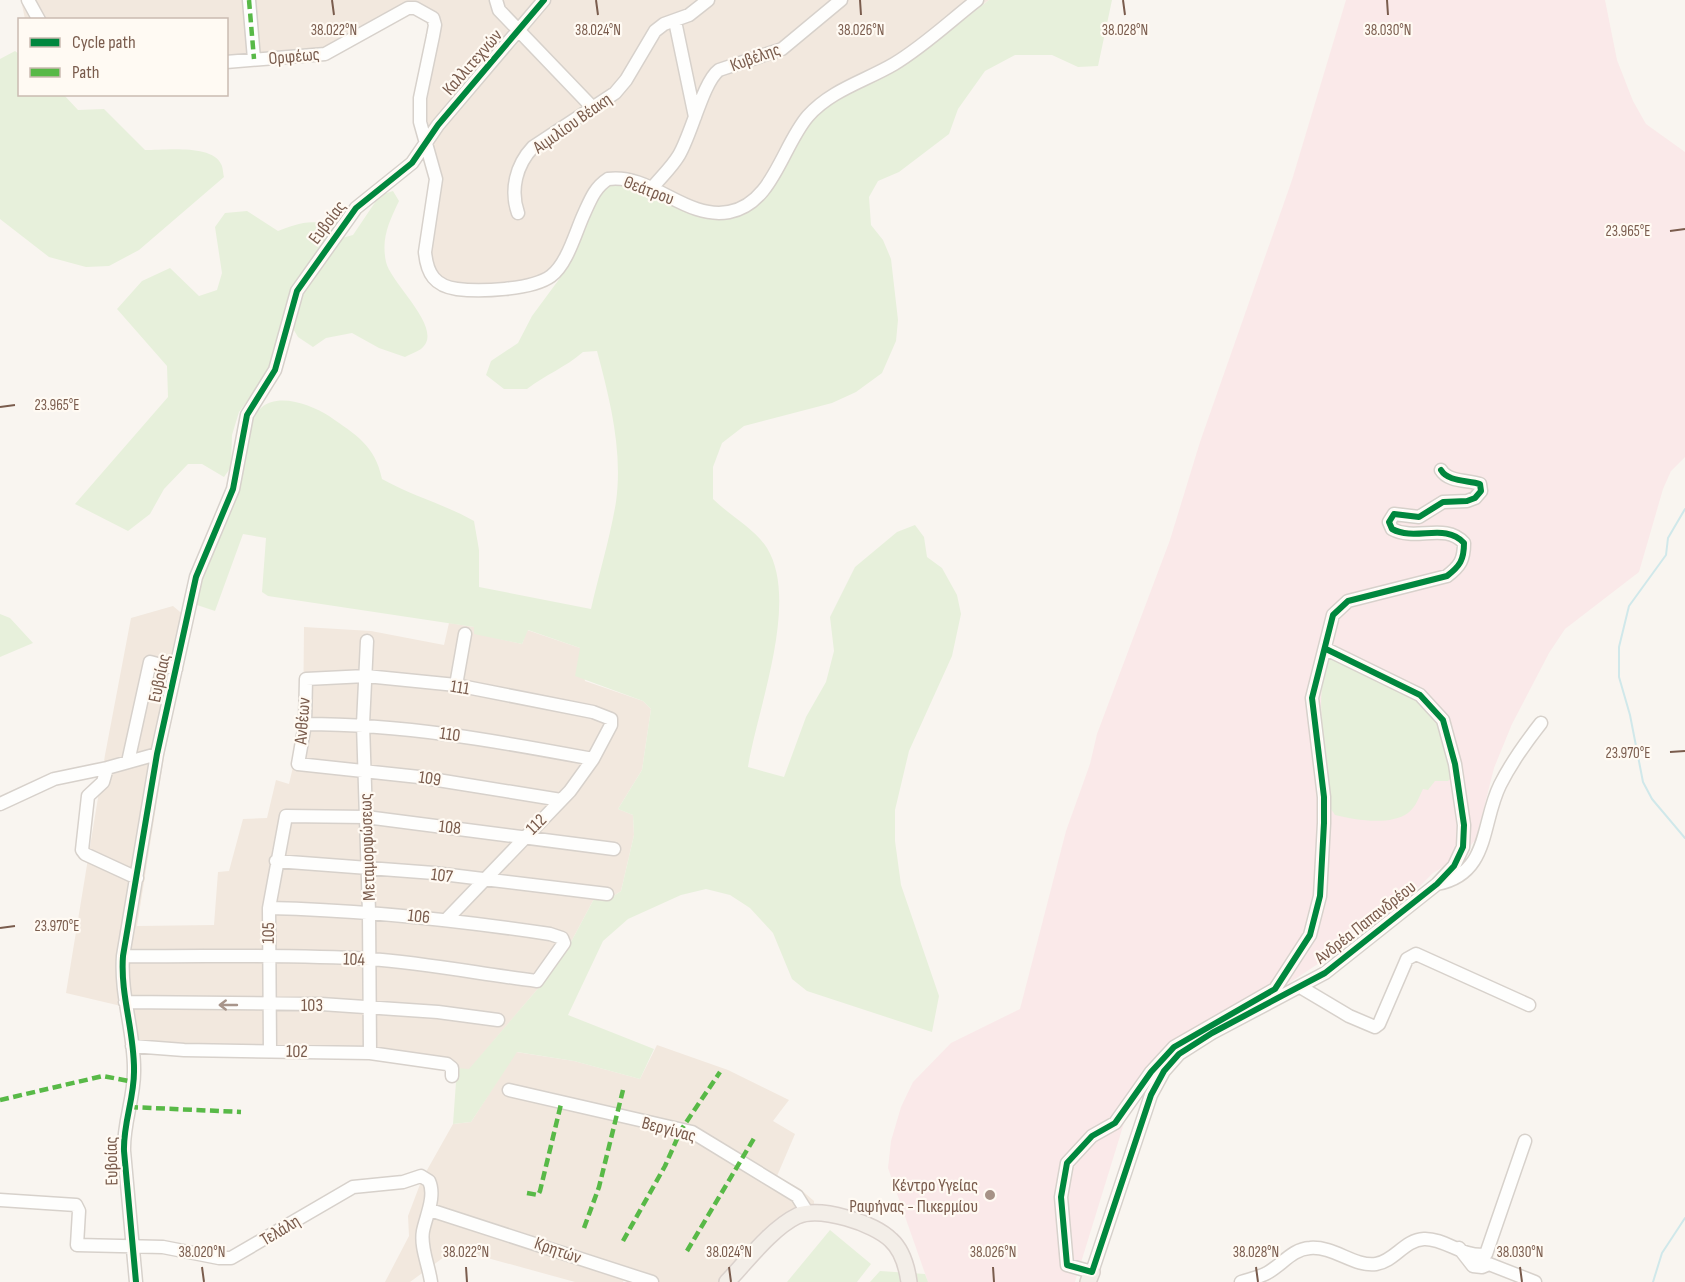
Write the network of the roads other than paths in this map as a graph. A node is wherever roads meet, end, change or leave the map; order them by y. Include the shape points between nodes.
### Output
1 (28, 0) edge
2 (249, 0) edge
3 (496, 0) edge
4 (544, 0) edge
5 (708, 0) edge
6 (842, 0) edge
7 (972, 2) edge
8 (38, 18) edge
9 (675, 21) junction
10 (519, 29) junction
11 (254, 59) junction
12 (228, 63) edge
13 (593, 108) junction
14 (696, 120) junction
15 (425, 146) junction
16 (652, 188) junction
17 (518, 213) dead end
18 (1441, 470) dead end
19 (465, 634) dead end
20 (367, 641) dead end
21 (1326, 649) junction
22 (176, 669) junction
23 (366, 676) junction
24 (306, 679) joint
25 (456, 686) junction
26 (611, 720) joint
27 (1541, 723) dead end
28 (305, 724) junction
29 (363, 724) junction
30 (157, 754) junction
31 (593, 759) junction
32 (128, 762) junction
33 (298, 764) joint
34 (107, 768) junction
35 (364, 771) junction
36 (561, 800) junction
37 (0, 804) edge
38 (286, 816) joint
39 (366, 817) junction
40 (523, 837) junction
41 (614, 849) dead end
42 (276, 861) junction
43 (368, 868) junction
44 (137, 878) junction
45 (483, 881) junction
46 (1437, 884) junction
47 (607, 894) dead end
48 (269, 908) junction
49 (369, 912) junction
50 (447, 919) junction
51 (564, 943) joint
52 (123, 956) junction
53 (268, 956) junction
54 (370, 959) junction
55 (1302, 988) junction
56 (125, 1002) junction
57 (270, 1005) junction
58 (1529, 1005) dead end
59 (370, 1008) junction
60 (498, 1020) dead end
61 (132, 1046) junction
62 (270, 1051) junction
63 (370, 1053) junction
64 (452, 1076) dead end
65 (509, 1090) dead end
66 (1525, 1141) dead end
67 (0, 1200) edge
68 (430, 1210) junction
69 (807, 1212) junction
70 (134, 1248) junction
71 (1459, 1248) junction
72 (1090, 1277) edge
73 (136, 1282) edge
74 (431, 1282) edge
75 (652, 1282) edge
76 (727, 1282) edge
77 (909, 1282) edge
78 (1241, 1282) edge
79 (1535, 1282) edge

1 - 8 street
2 - 11 street
3 - 10 street via 499,10
4 - 10 street, Καλλιτεχνών
5 - 9 street, Αιμιλίου Βέακη
6 - 14 street, Κυβέλης via 782,49 713,74
7 - 16 street, Θεάτρου via 895,64 823,102 808,117 761,193 741,209 717,213 694,208
9 - 13 street, Αιμιλίου Βέακη via 655,31 626,80
9 - 14 street
10 - 13 street
10 - 15 street, Καλλιτεχνών via 438,125
11 - 12 street, Ορφέως
11 - 15 street, Ορφέως via 325,54 408,8 426,13 435,25 420,98
13 - 17 street, Αιμιλίου Βέακη via 525,156 514,190
14 - 16 street, Κυβέλης via 678,156
15 - 16 street, Θεάτρου via 436,179 426,263 436,282 446,287 507,288 551,276 600,184 619,177
15 - 22 street, Ευβοίας via 404,170 356,208 297,291 275,370 247,415 233,489 196,577
18 - 21 street via 1444,475 1480,484 1481,491 1467,501 1443,502 1419,517 1394,514 1389,522 1392,529 1413,536 1448,532 1457,536 1464,543 1459,568 1447,576 1348,601 1333,615
19 - 25 street
20 - 23 street, Μεταμορφώσεως
21 - 46 street via 1420,695 1443,720 1455,764 1464,825 1463,848 1454,866
21 - 72 street via 1312,698 1324,823 1320,896 1310,935 1275,989 1174,1047 1115,1123 1092,1136 1067,1162 1061,1197 1067,1265
22 - 30 street, Ευβοίας
22 - 32 street via 150,662
23 - 24 street, 111
23 - 25 street, 111
23 - 29 street, Μεταμορφώσεως
24 - 28 street, Ανθέων
25 - 26 street, 111 via 593,712
26 - 31 street, 112
27 - 46 street, Ανδρέα Παπανδρέου via 1500,784 1481,848 1457,879
28 - 29 street, 110
28 - 33 street, Ανθέων
29 - 31 street, 110 via 501,741
29 - 35 street, Μεταμορφώσεως
30 - 32 street
30 - 44 street, Ευβοίας
31 - 36 street, 112
32 - 34 street
33 - 35 street, 109
34 - 37 street via 54,779
34 - 44 street via 103,782 88,796 82,850
35 - 36 street, 109
35 - 39 street, Μεταμορφώσεως
36 - 40 street, 112
38 - 39 street, 108
38 - 42 street, 105
39 - 40 street, 108
39 - 43 street, Μεταμορφώσεως
40 - 41 street, 108
40 - 45 street, 112
42 - 43 street, 107
42 - 48 street, 105
43 - 45 street, 107
43 - 49 street, Μεταμορφώσεως
44 - 52 street, Ευβοίας
45 - 47 street, 107
45 - 50 street, 112
46 - 55 street, Ανδρέα Παπανδρέου via 1347,958
48 - 49 street, 106
48 - 53 street, 105
49 - 50 street, 106
49 - 54 street, Μεταμορφώσεως
50 - 51 street, 106 via 550,934 562,938
51 - 54 street, 104 via 537,981
52 - 53 street, 104
52 - 56 street, Ευβοίας
53 - 54 street, 104
53 - 57 street, 105
54 - 59 street, Μεταμορφώσεως
55 - 58 street via 1375,1027 1407,960 1416,954
55 - 72 street, Ανδρέα Παπανδρέου via 1195,1042 1164,1071 1151,1095
57 -> 56 street, 103
56 - 61 street, Ευβοίας
57 - 59 street, 103
57 - 62 street, 105
59 - 60 street, 103
59 - 63 street, Μεταμορφώσεως
61 - 62 street, 102
61 - 70 street, Ευβοίας via 135,1071 123,1143
62 - 63 street, 102
63 - 64 street, 102 via 447,1064 452,1068
65 - 69 street, Βεργίνας via 692,1132 796,1196
66 - 71 street via 1486,1254
67 - 70 street, Τελάλη via 76,1205 77,1245
68 - 70 street, Τελάλη via 431,1184 421,1176 403,1182 353,1187 231,1258 163,1247
68 - 74 street via 423,1234
68 - 75 street, Κρητών
69 - 76 main road via 784,1224
69 - 77 main road via 828,1213 884,1235 896,1246
70 - 73 street, Ευβοίας
71 - 78 street via 1437,1240 1415,1241 1386,1262 1374,1264 1311,1248 1296,1251 1263,1275
71 - 79 street via 1473,1266 1488,1264

